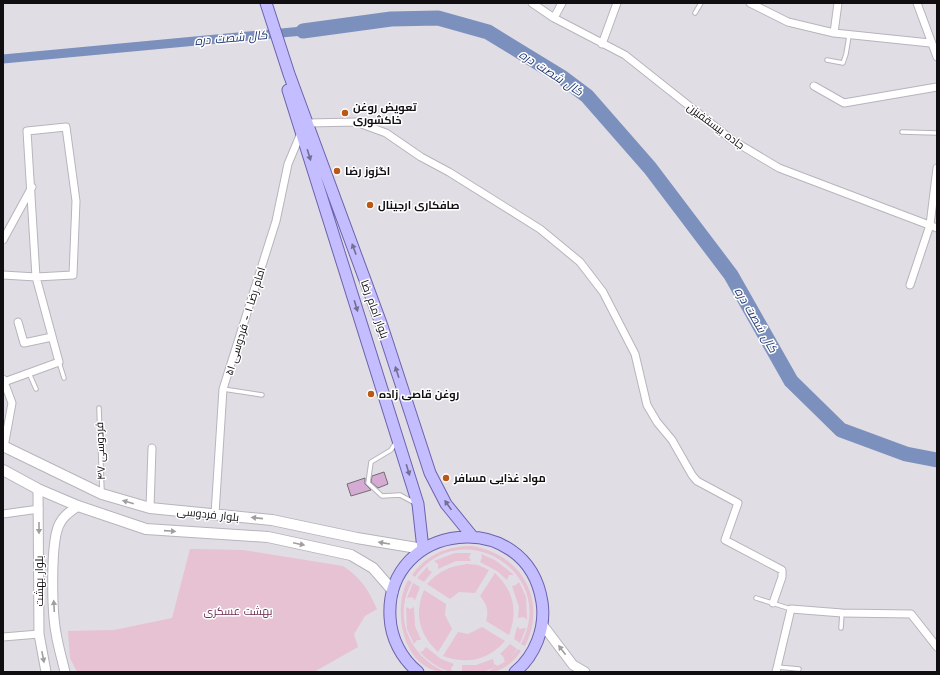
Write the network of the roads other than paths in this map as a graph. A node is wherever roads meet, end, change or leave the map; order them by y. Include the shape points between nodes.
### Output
1 (259, 3) edge
2 (266, 3) edge
3 (532, 3) edge
4 (562, 3) edge
5 (616, 3) edge
6 (701, 3) edge
7 (750, 3) edge
8 (838, 3) edge
9 (916, 3) edge
10 (695, 13) dead end
11 (554, 18) junction
12 (834, 33) junction
13 (849, 36) junction
14 (930, 43) junction
15 (602, 44) junction
16 (937, 54) edge
17 (827, 60) dead end
18 (286, 76) junction
19 (814, 86) dead end
20 (937, 86) edge
21 (305, 128) junction
22 (902, 132) dead end
23 (937, 132) edge
24 (937, 168) edge
25 (32, 187) junction
26 (934, 227) edge
27 (3, 240) edge
28 (3, 275) edge
29 (36, 277) junction
30 (910, 285) dead end
31 (18, 322) dead end
32 (382, 326) junction
33 (365, 332) junction
34 (52, 337) junction
35 (59, 362) junction
36 (29, 373) junction
37 (64, 378) dead end
38 (4, 380) edge
39 (36, 389) dead end
40 (223, 390) junction
41 (262, 395) dead end
42 (99, 408) dead end
43 (398, 440) junction
44 (4, 446) edge
45 (152, 448) dead end
46 (3, 470) edge
47 (38, 489) junction
48 (102, 494) junction
49 (418, 504) junction
50 (78, 506) junction
51 (150, 508) junction
52 (39, 509) junction
53 (3, 514) edge
54 (215, 514) junction
55 (472, 536) junction
56 (423, 549) junction
57 (393, 591) junction
58 (756, 598) dead end
59 (773, 603) junction
60 (791, 609) junction
61 (842, 614) junction
62 (542, 624) junction
63 (841, 628) dead end
64 (39, 634) junction
65 (3, 637) edge
66 (937, 646) edge
67 (799, 669) dead end
68 (777, 670) edge
69 (519, 671) edge
70 (46, 672) edge
71 (65, 672) edge
72 (418, 672) edge
73 (585, 672) edge

1 - 18 main road
2 - 18 main road
3 - 11 street, جاده بیسقفیزن
4 - 11 street
5 - 15 street
6 - 10 lane
7 - 12 street via 788,22
8 - 12 street
9 - 14 street
11 - 15 street, جاده بیسقفیزن
12 - 13 street
13 - 14 street
13 - 17 lane via 843,63
14 - 16 street
15 - 26 street, جاده بیسقفیزن via 625,55 732,140 779,168
18 - 21 main road, بلوار امام رضا
19 - 20 street via 844,103
32 -> 21 main road, بلوار امام رضا
21 -> 33 main road, بلوار امام رضا
21 - 40 street, امام رضا ۱ - فردوسی ۵۱ via 288,164 276,221
21 - 59 street via 356,122 386,134 540,229 580,262 603,292 635,354 647,405 657,422 672,440 697,481 738,503 725,540 782,570
22 - 23 lane
24 - 26 street
25 - 27 street
25 - 29 street
25 - 29 street via 28,131 66,127 76,201 72,275
26 - 30 street
28 - 29 street
29 - 34 street
31 - 34 street via 24,343
32 - 33 main road
55 -> 32 main road, بلوار امام رضا via 446,504 430,473
33 - 43 main road, بلوار امام رضا
34 - 35 street
35 - 36 street
35 - 37 lane
36 - 38 street
36 - 39 lane
38 - 44 street via 12,403
40 - 41 lane
40 - 54 street, امام رضا ۱ - فردوسی ۵۱
42 - 48 lane, فردوسی ۴۷
43 -> 49 main road, بلوار امام رضا
43 - 49 lane via 391,450 371,462 368,483 382,496 400,495
44 - 48 main road, بلوار فردوسی
45 - 51 street
46 - 47 main road, بلوار فردوسی
47 - 50 main road, بلوار فردوسی
47 - 52 street, بلوار بهشت
51 -> 48 main road, بلوار فردوسی
49 - 56 main road, بلوار امام رضا
50 -> 57 main road, بلوار فردوسی via 146,529 268,537 351,555 373,568
71 -> 50 street, بلوار بهشت via 55,632 55,537 59,524
51 - 54 main road, بلوار فردوسی
52 - 53 street
52 -> 64 street, بلوار بهشت
56 -> 54 main road, بلوار فردوسی via 272,520
55 - 56 main road via 452,537
55 - 62 main road via 502,544 526,564 540,592
56 - 57 main road via 407,564
57 - 72 main road via 390,612 392,633 400,652
58 - 59 lane
59 - 60 lane
60 - 61 street
60 - 68 street
61 - 63 lane
61 - 66 street via 911,614
62 - 69 main road via 536,644
73 -> 62 street via 573,665
64 - 65 street
64 -> 70 street, بلوار بهشت
67 - 68 lane

